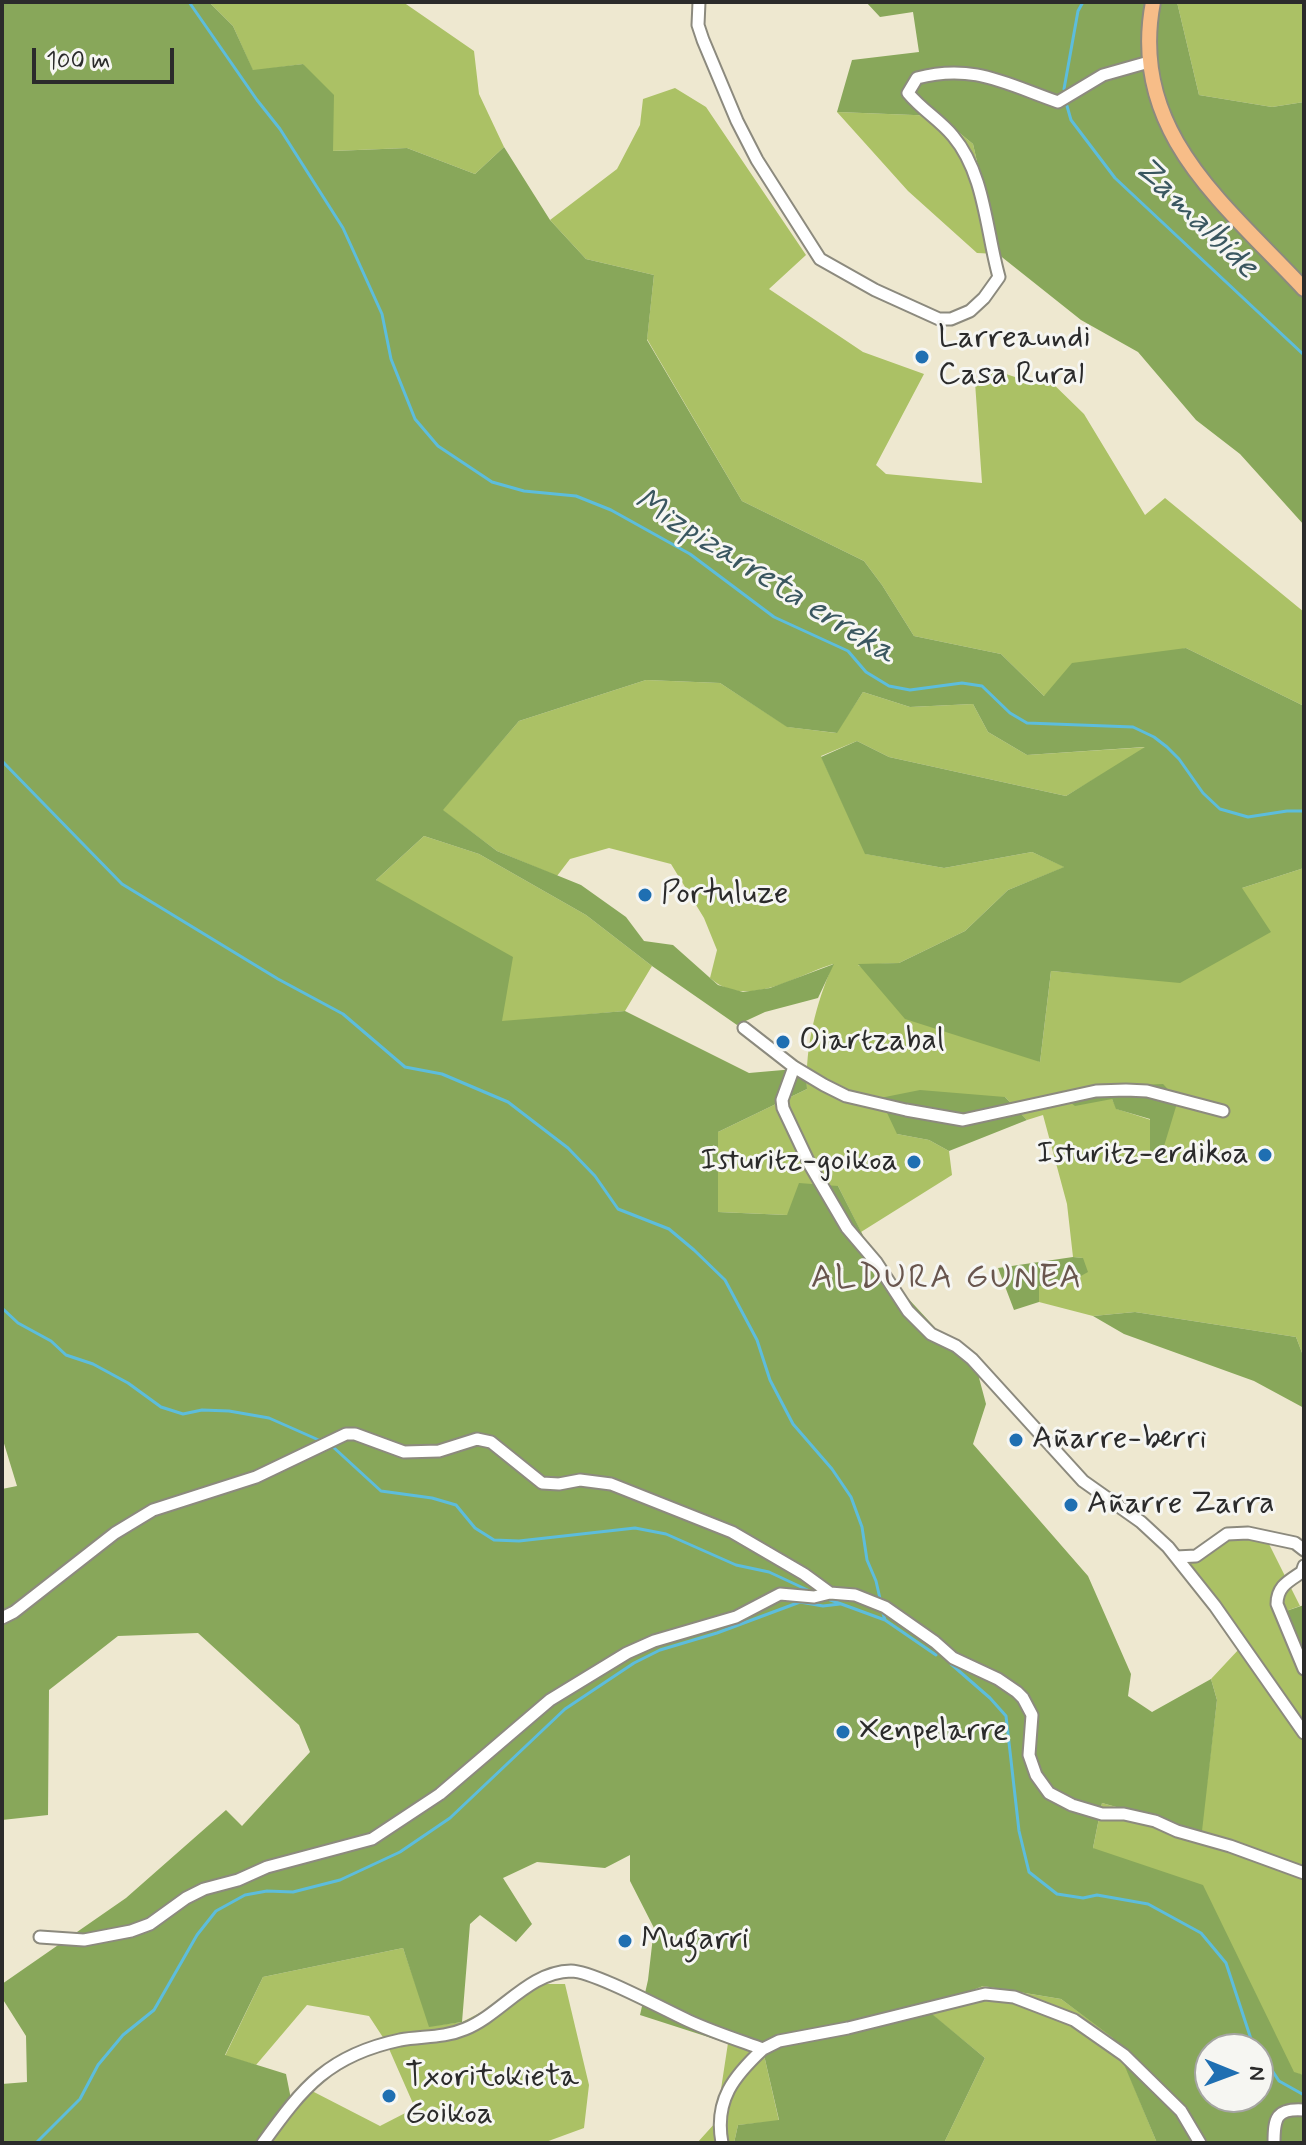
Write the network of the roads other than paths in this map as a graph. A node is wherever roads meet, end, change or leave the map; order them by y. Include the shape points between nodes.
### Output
1 (699, 2) edge
2 (1153, 2) edge
3 (1149, 62) junction
4 (1304, 289) edge
5 (744, 1028) dead end
6 (794, 1067) junction
7 (1223, 1111) dead end
8 (1304, 1550) edge
9 (1176, 1557) junction
10 (1304, 1566) edge
11 (830, 1593) junction
12 (2, 1618) edge
13 (1304, 1669) edge
14 (1304, 1733) edge
15 (1304, 1873) edge
16 (40, 1937) dead end
17 (763, 2049) junction
18 (1304, 2110) edge
19 (263, 2143) edge
20 (722, 2143) edge
21 (1200, 2143) edge
22 (1274, 2143) edge

1 - 3 street via 698,25 737,121 820,259 939,319 970,311 999,277 966,156 908,93 917,78 966,73 997,78 1058,102 1103,75
2 - 3 main road
3 - 4 main road via 1165,123 1186,160
5 - 6 street
6 - 7 street via 846,1096 963,1120 1096,1091 1147,1091
6 - 9 street via 782,1100 810,1165 908,1311 931,1334 972,1359 1083,1481 1141,1522
8 - 9 street via 1295,1543 1248,1533 1227,1534 1196,1556
9 - 14 street
10 - 13 street via 1277,1593 1277,1604
11 - 12 street via 732,1532 690,1514 611,1484 542,1483 491,1442 477,1439 439,1451 404,1452 346,1434 256,1477 153,1510
11 - 15 street via 855,1595 885,1607 953,1658 998,1679 1023,1698 1032,1715 1029,1755 1049,1793 1102,1814 1155,1821
11 - 16 street via 780,1594 736,1617 619,1657 550,1700 440,1794 372,1839 204,1889 131,1931 84,1940
17 - 19 street via 574,1971 548,1976 468,2028 362,2050 324,2071 298,2095
17 - 20 street via 739,2071 724,2096
17 - 21 street via 985,1994 1014,1997 1074,2020 1124,2055 1181,2111
18 - 22 street via 1277,2117

